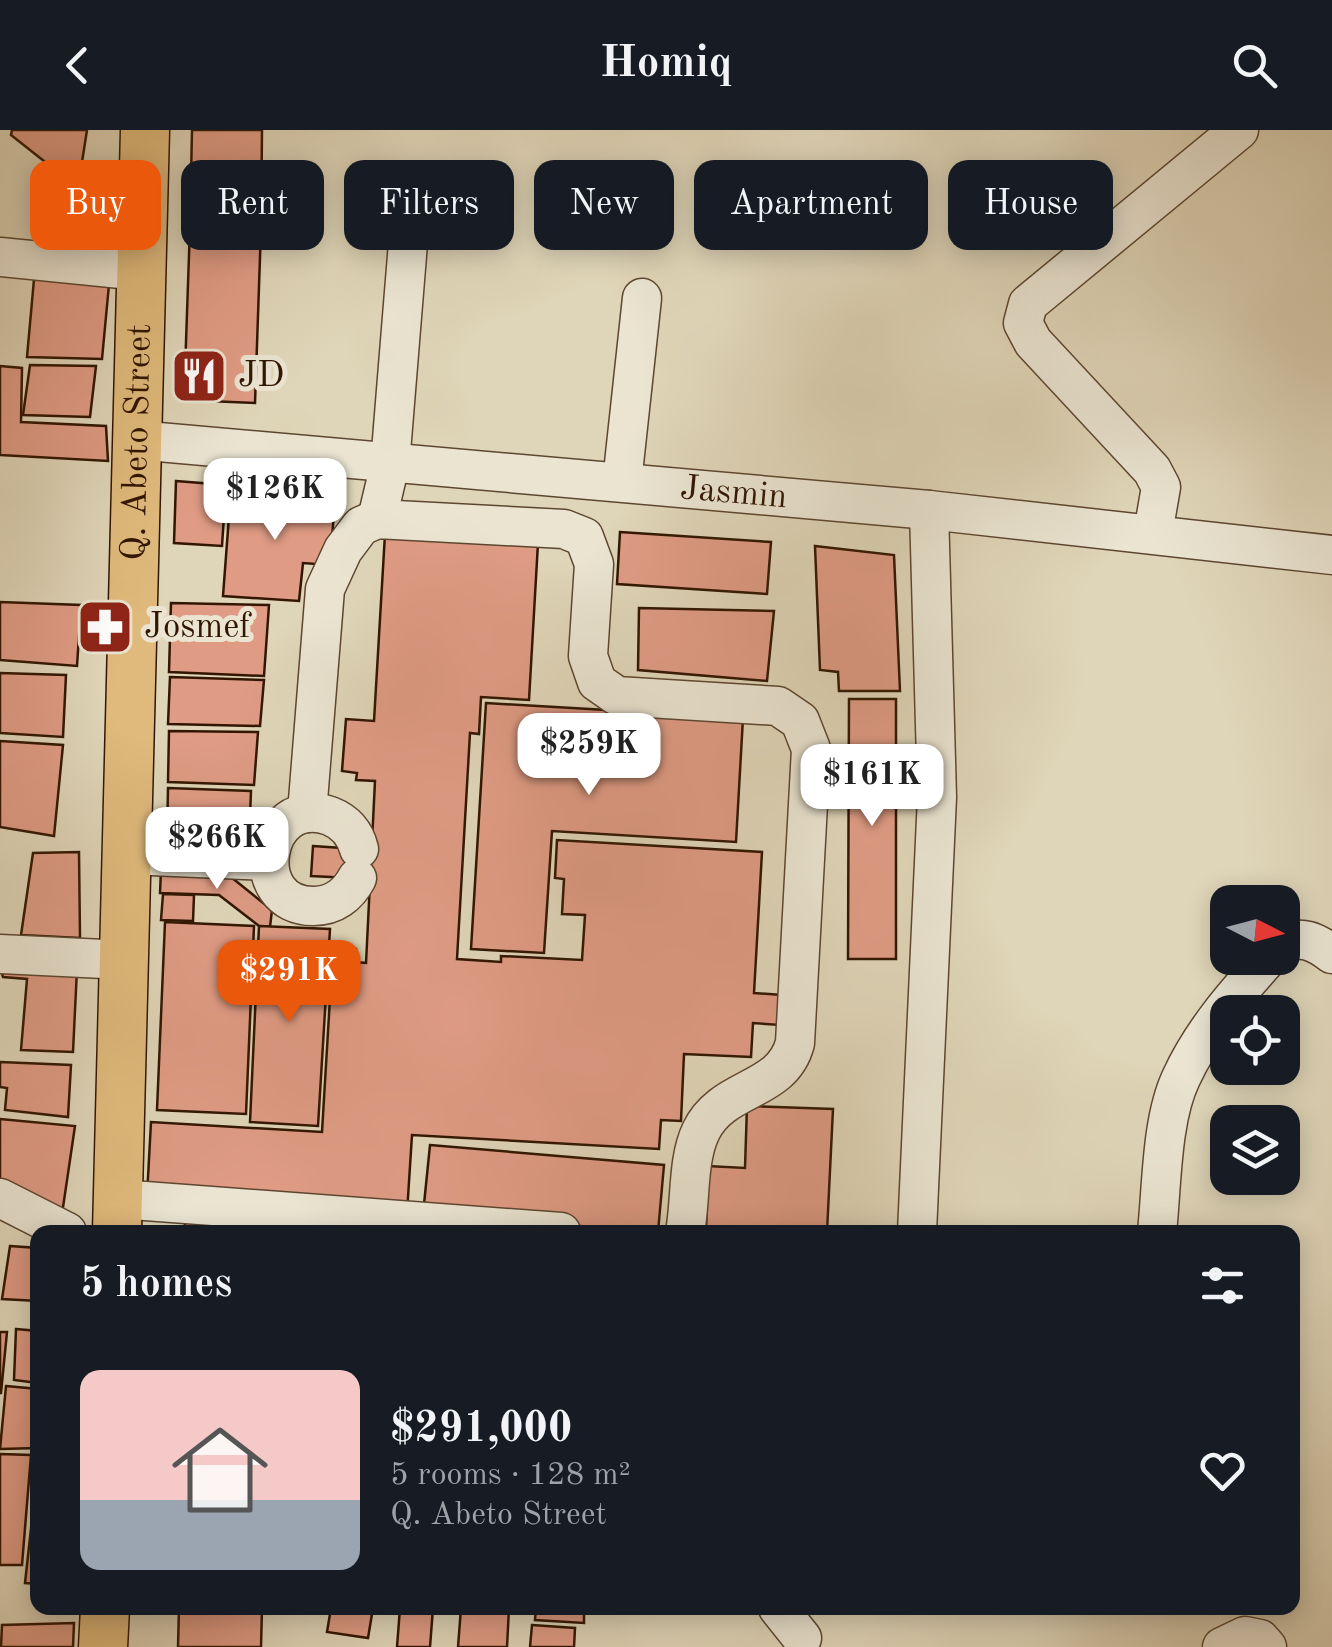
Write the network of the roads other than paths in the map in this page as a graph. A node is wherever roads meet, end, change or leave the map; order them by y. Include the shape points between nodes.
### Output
1 (145, 130) edge
2 (1239, 130) edge
3 (407, 250) edge
4 (0, 257) edge
5 (141, 270) junction
6 (642, 298) dead end
7 (136, 440) junction
8 (390, 464) junction
9 (622, 482) junction
10 (929, 510) junction
11 (378, 518) junction
12 (1153, 534) junction
13 (1332, 556) edge
14 (308, 813) junction
15 (128, 855) junction
16 (268, 861) junction
17 (1300, 940) edge
18 (0, 954) edge
19 (1332, 954) edge
20 (125, 960) junction
21 (1253, 975) edge
22 (0, 1198) edge
23 (118, 1216) edge
24 (53, 1225) edge
25 (367, 1225) edge
26 (686, 1225) edge
27 (917, 1225) edge
28 (1158, 1225) edge
29 (105, 1615) edge
30 (784, 1615) edge
31 (802, 1638) dead end
32 (103, 1647) edge
33 (1222, 1647) edge
34 (1267, 1647) edge

1 - 5 main road, Q. Abeto Street
2 - 12 street via 1028,304 1023,323 1033,342 1152,470 1160,487
3 - 8 street
4 - 5 street
5 - 7 main road, Q. Abeto Street
6 - 9 street
7 - 8 street, Jasmin
7 - 15 main road, Q. Abeto Street
8 - 9 street, Jasmin
8 - 11 street
9 - 10 street, Jasmin
10 - 12 street, Jasmin
10 - 27 street via 936,798
11 - 14 street via 352,538 325,589
11 - 26 street via 564,529 584,537 594,564 588,656 597,682 617,696 778,706 800,721 811,749 795,1043 778,1074 722,1104 701,1132
12 - 13 street, Jasmin
14 - 16 street via 282,827
14 - 16 street via 348,827 358,864 341,898 310,907 295,902 273,882
15 - 16 street
15 - 20 main road, Q. Abeto Street
17 - 19 street
18 - 20 street
20 - 23 main road, Q. Abeto Street
21 - 28 street via 1222,1010 1180,1079
22 - 24 street
23 - 25 street
29 - 32 main road
30 - 31 street
33 - 34 street via 1245,1636

